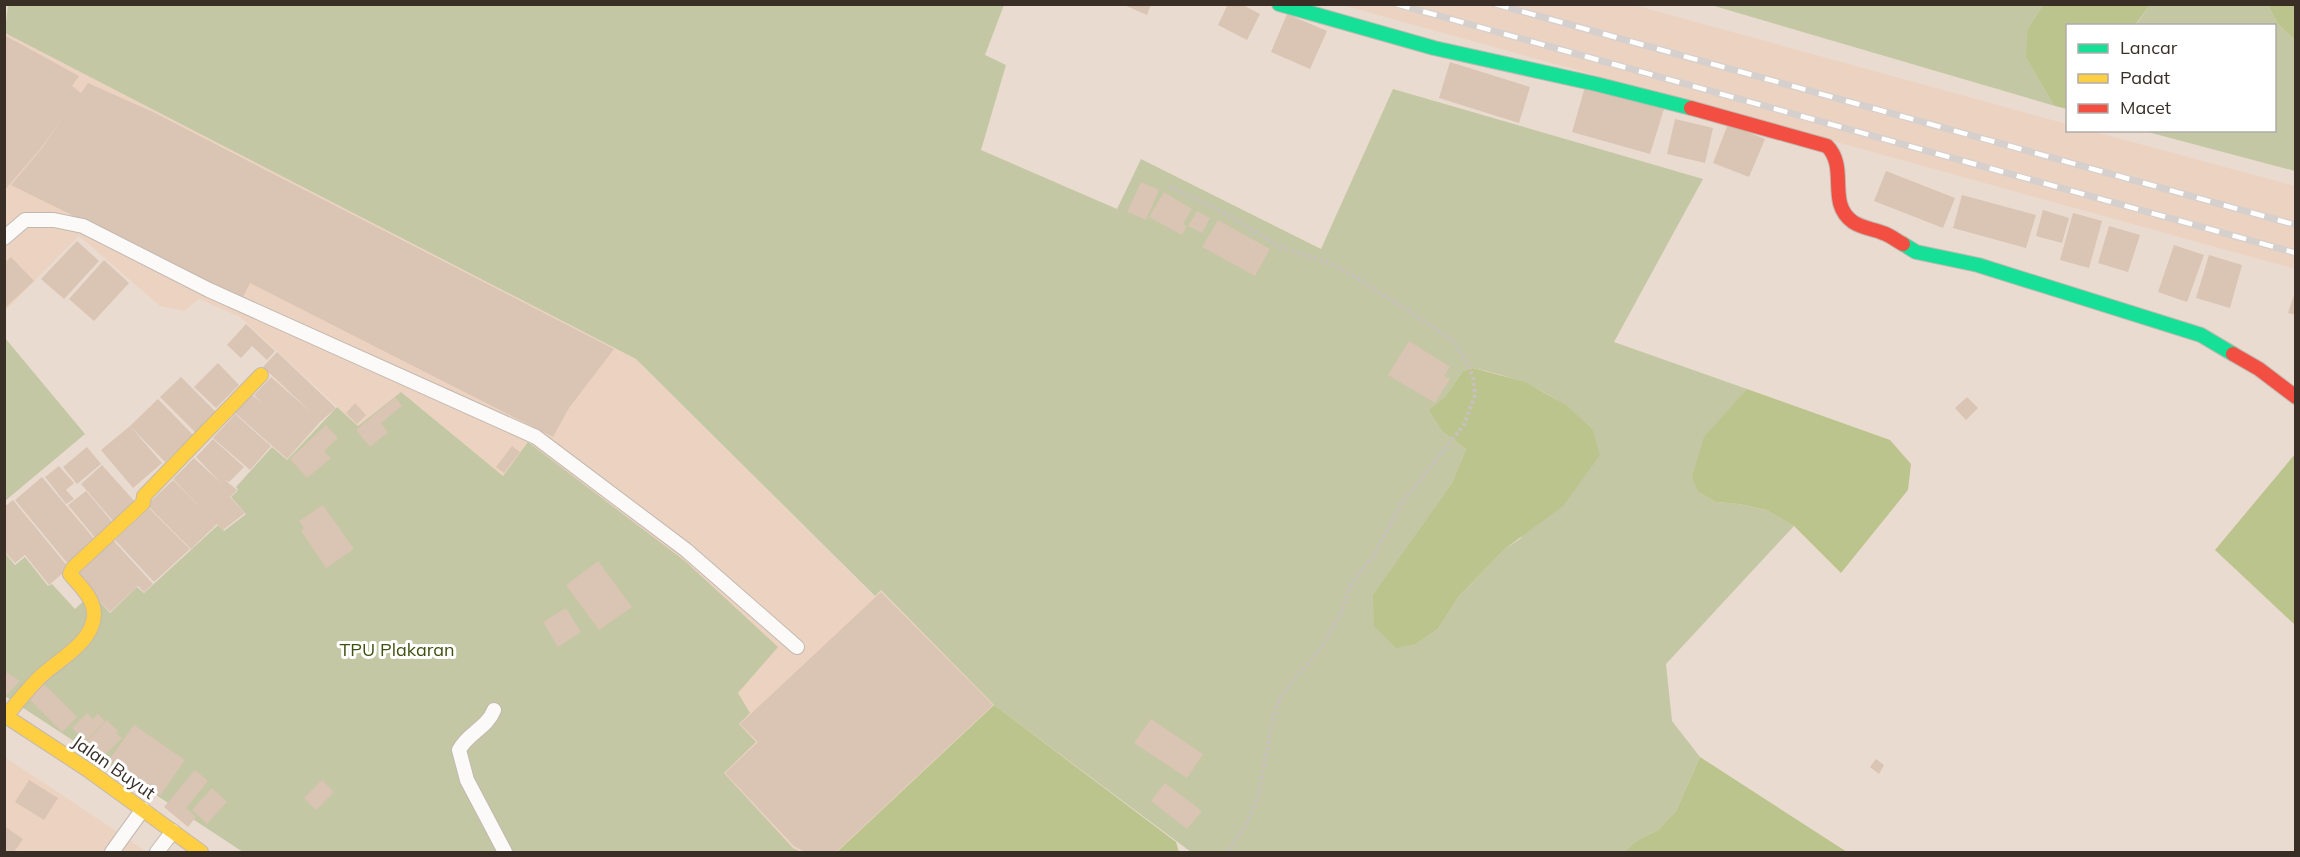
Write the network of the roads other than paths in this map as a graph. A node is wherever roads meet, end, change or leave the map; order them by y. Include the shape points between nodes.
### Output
1 (1279, 4) edge
2 (4, 238) edge
3 (261, 375) dead end
4 (2295, 397) edge
5 (797, 647) dead end
6 (494, 710) dead end
7 (5, 715) edge
8 (143, 809) junction
9 (173, 831) junction
10 (112, 852) edge
11 (157, 852) edge
12 (201, 852) edge
13 (505, 852) edge

1 - 4 street via 1434,48 1596,84 1827,146 1835,154 1838,197 1851,221 1884,233 1916,252 1978,265 2201,335 2259,369
2 - 5 lane via 25,220 83,226 209,290 536,437 686,550
3 - 7 street via 144,496 143,503 73,568 70,574 91,600 92,626 67,656 43,674
6 - 13 lane via 459,750 467,780
7 - 8 street, Jalan Buyut
8 - 9 street, Jalan Buyut
8 - 10 lane
9 - 11 lane
9 - 12 street, Jalan Buyut

